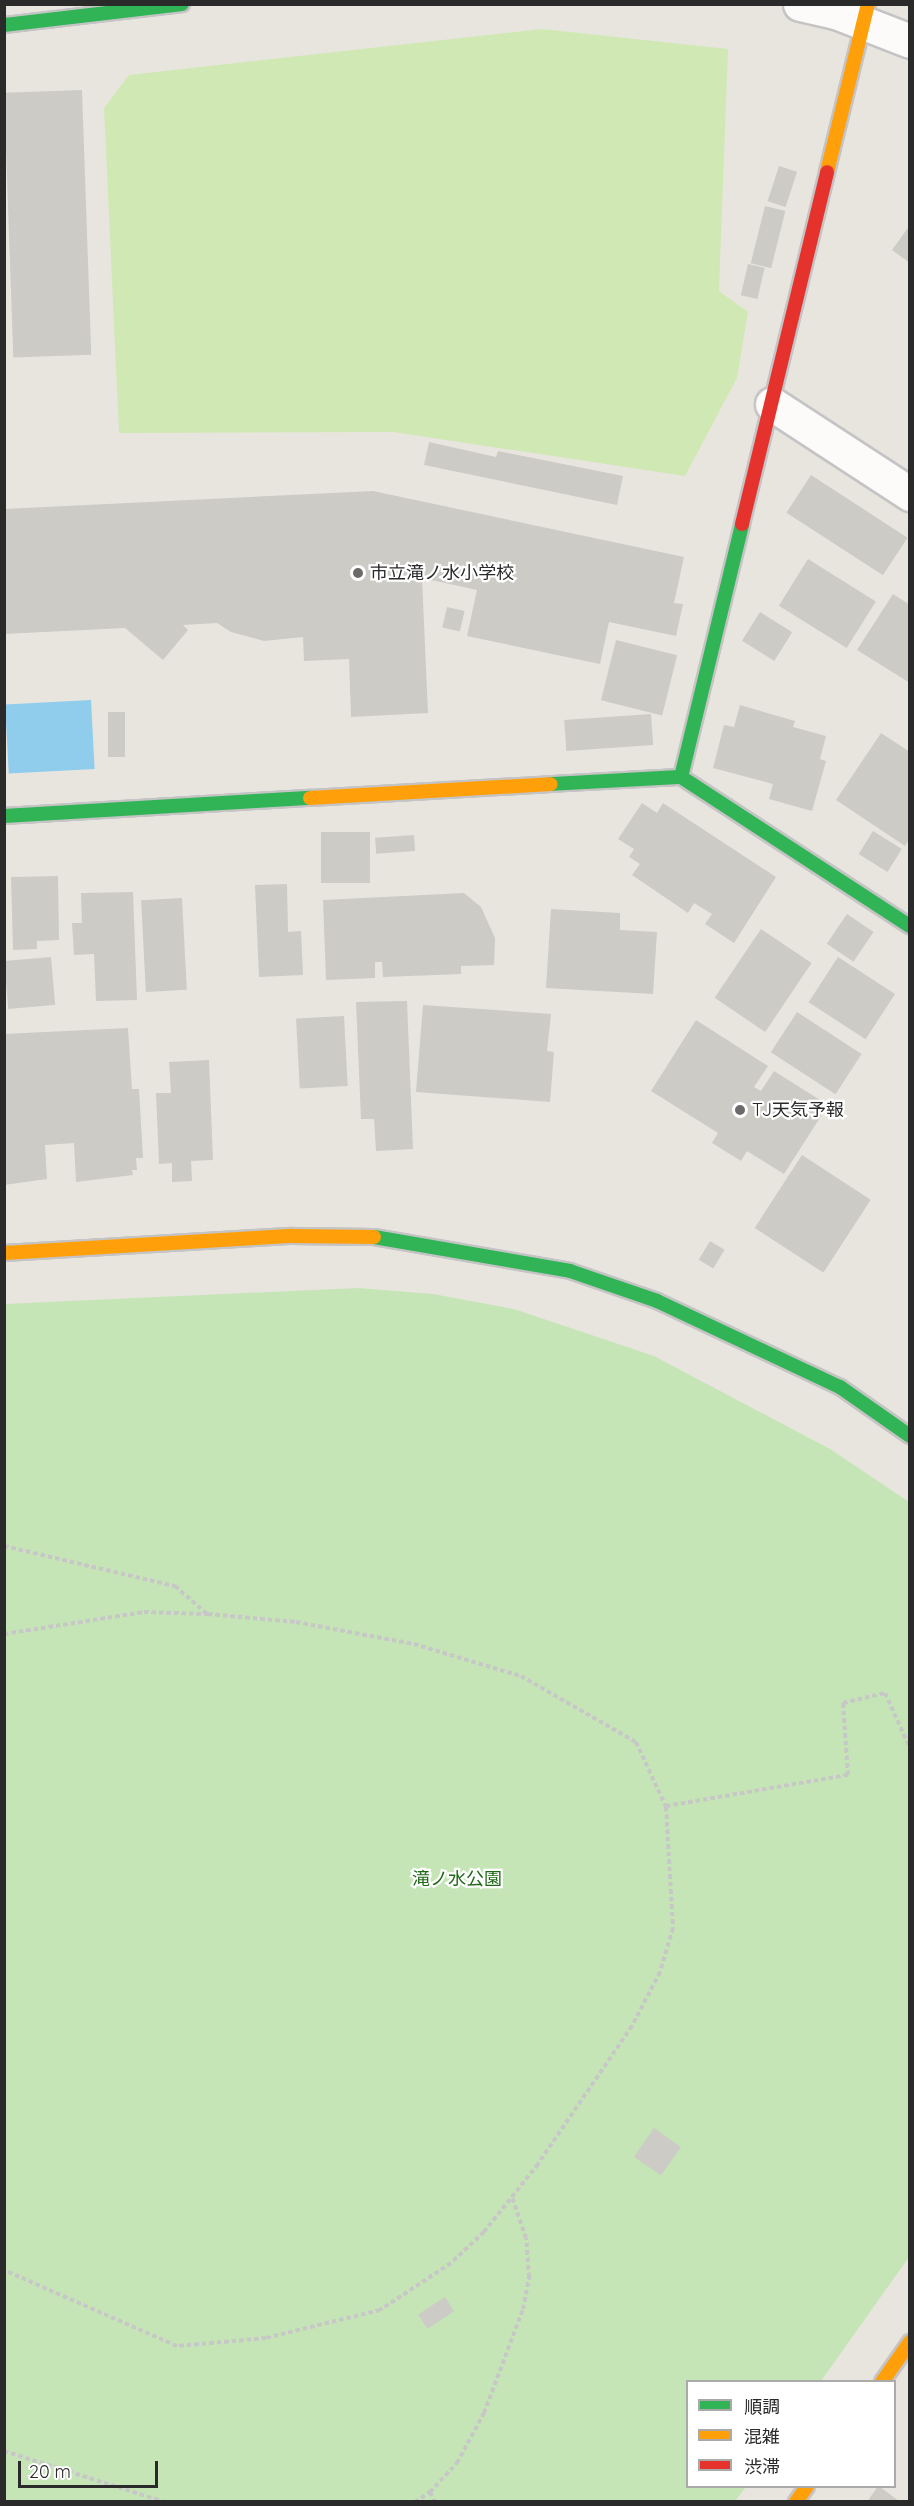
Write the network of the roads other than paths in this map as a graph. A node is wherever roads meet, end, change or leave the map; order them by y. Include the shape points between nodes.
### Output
1 (182, 4) edge
2 (800, 4) edge
3 (866, 14) edge
4 (4, 26) edge
5 (909, 41) edge
6 (772, 404) junction
7 (909, 494) edge
8 (681, 777) junction
9 (4, 816) edge
10 (909, 926) edge
11 (4, 1253) edge
12 (909, 1436) edge
13 (909, 2342) edge
14 (883, 2380) edge
15 (806, 2488) edge
16 (796, 2502) edge

1 - 4 street
2 - 3 street
3 - 5 street
3 - 6 street
6 - 7 street
6 - 8 street
8 - 9 street
8 - 10 street
11 - 12 street via 292,1236 381,1237 570,1271 657,1301 787,1361 840,1387
13 - 14 street
15 - 16 street

